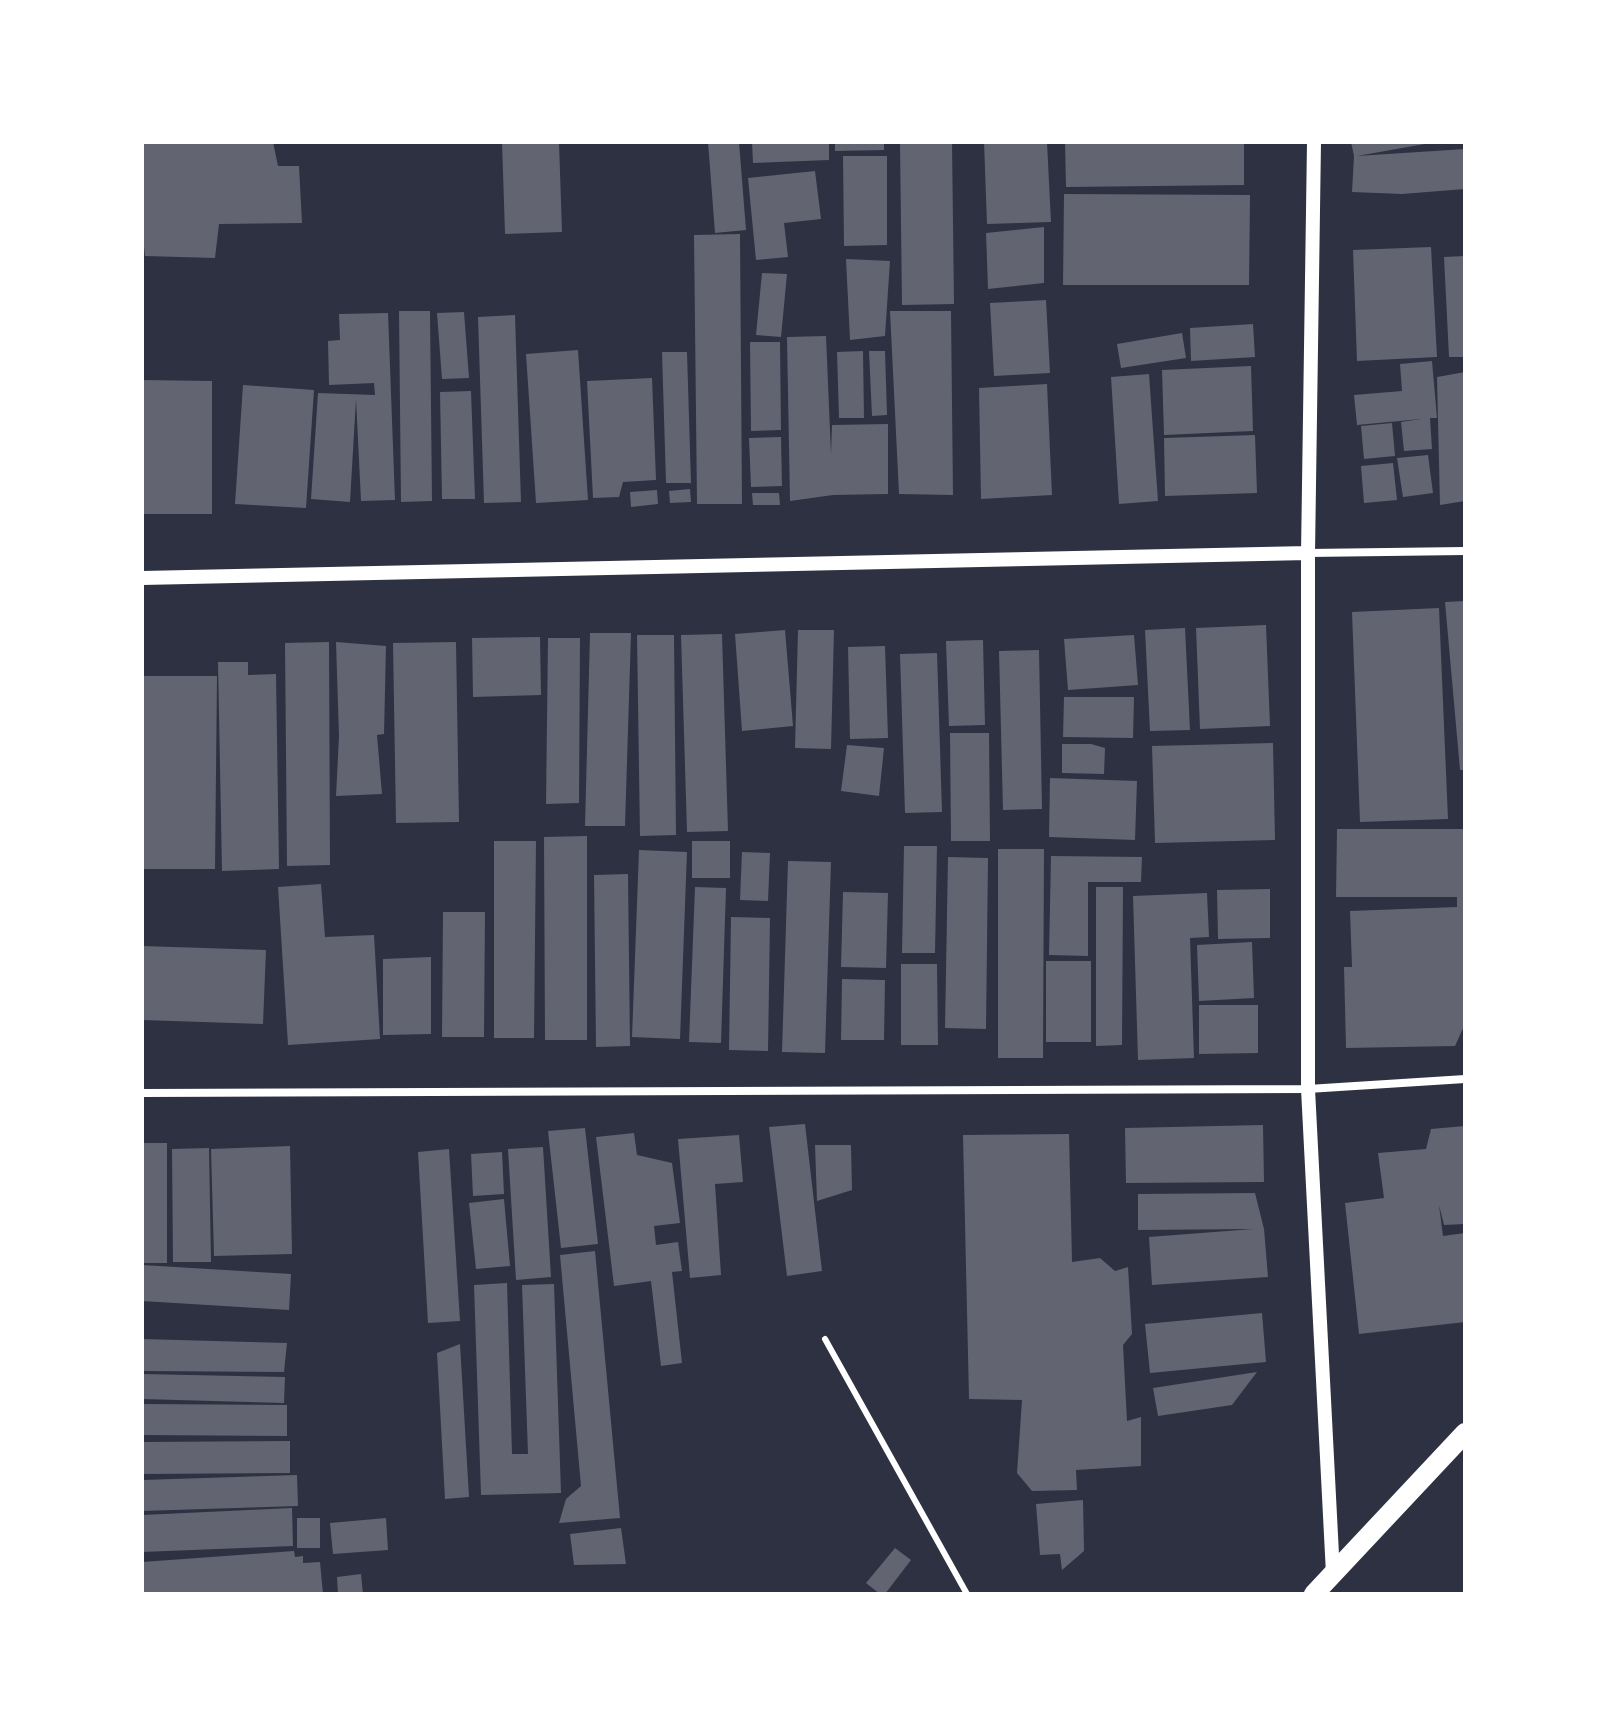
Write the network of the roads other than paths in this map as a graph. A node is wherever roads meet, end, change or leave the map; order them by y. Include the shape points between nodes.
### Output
1 (1314, 142) edge
2 (1465, 551) edge
3 (1308, 553) junction
4 (142, 578) edge
5 (1465, 1079) edge
6 (1308, 1089) junction
7 (142, 1093) edge
8 (825, 1339) dead end
9 (1465, 1433) edge
10 (1333, 1579) junction
11 (967, 1594) edge
12 (1314, 1594) edge

1 - 3 street
2 - 3 street
3 - 4 street
3 - 6 street
5 - 6 street
6 - 7 street
6 - 10 street
8 - 11 lane
9 - 10 main road
10 - 12 main road

